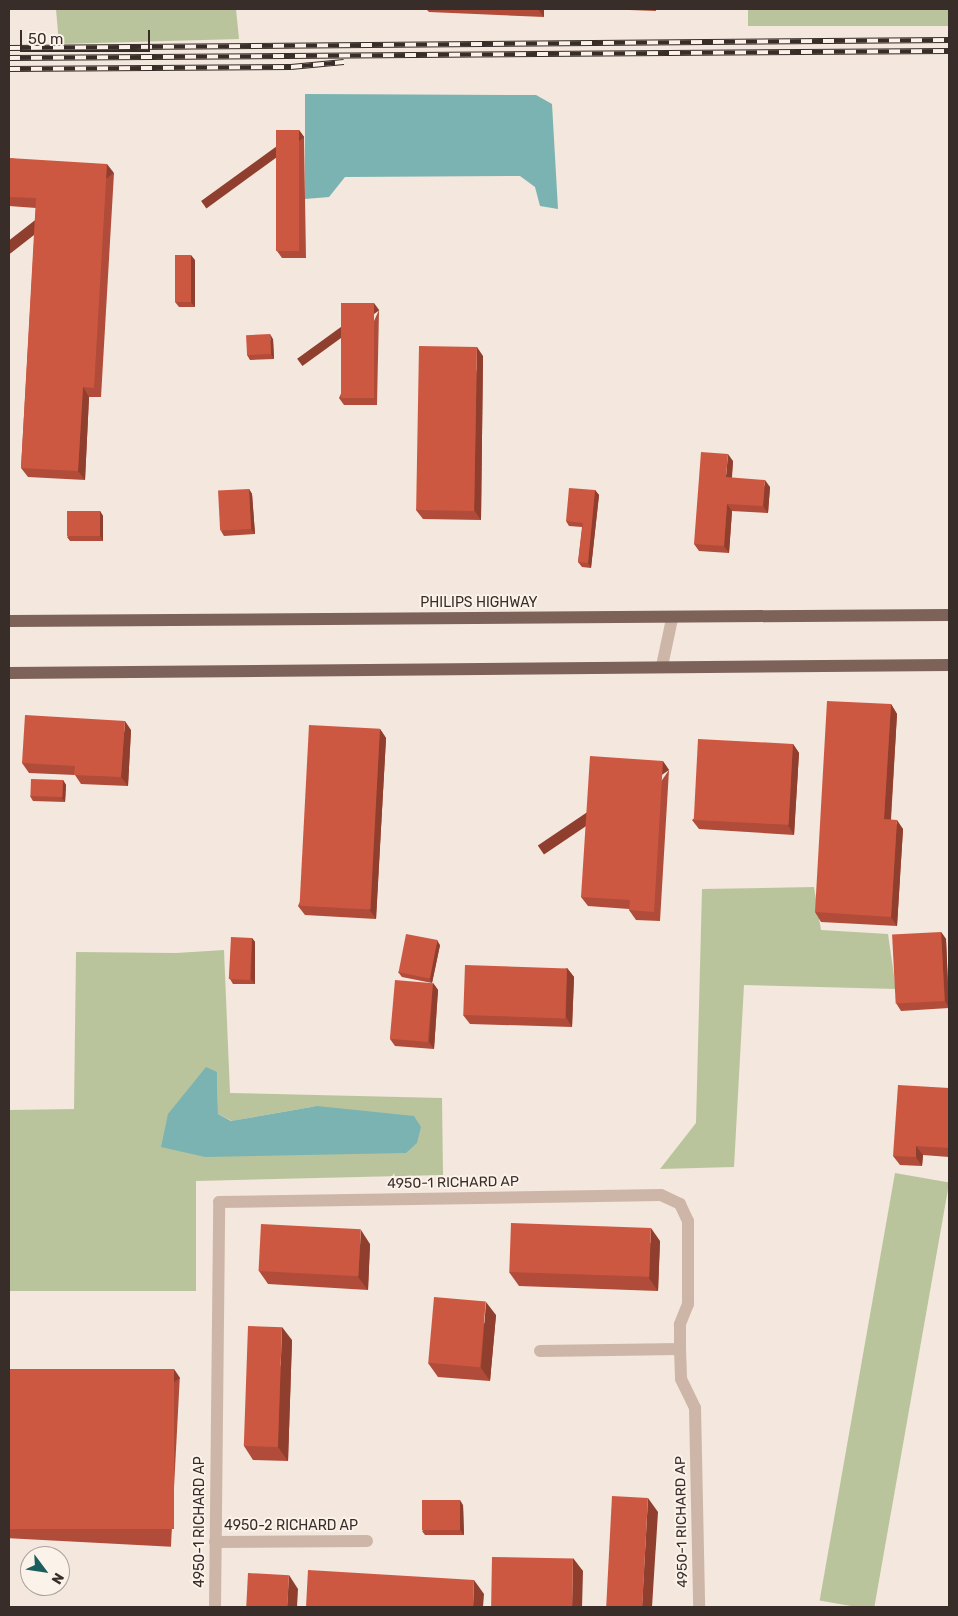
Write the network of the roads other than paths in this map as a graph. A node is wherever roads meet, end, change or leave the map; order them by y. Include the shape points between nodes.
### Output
1 (949, 615) edge
2 (672, 619) junction
3 (9, 621) edge
4 (949, 664) edge
5 (662, 666) junction
6 (9, 673) edge
7 (680, 1349) junction
8 (540, 1351) dead end
9 (367, 1541) dead end
10 (215, 1542) junction
11 (215, 1607) edge
12 (699, 1607) edge

1 - 2 main road, PHILIPS HIGHWAY
2 - 3 main road, PHILIPS HIGHWAY
2 - 5 street
4 - 5 main road
5 - 6 main road
7 - 8 street
7 - 10 street, 4950-1 RICHARD AP via 680,1324 688,1304 688,1222 680,1204 661,1195 219,1202
7 - 12 street, 4950-1 RICHARD AP via 681,1379 695,1408
9 - 10 street, 4950-2 RICHARD AP
10 - 11 street, 4950-1 RICHARD AP

